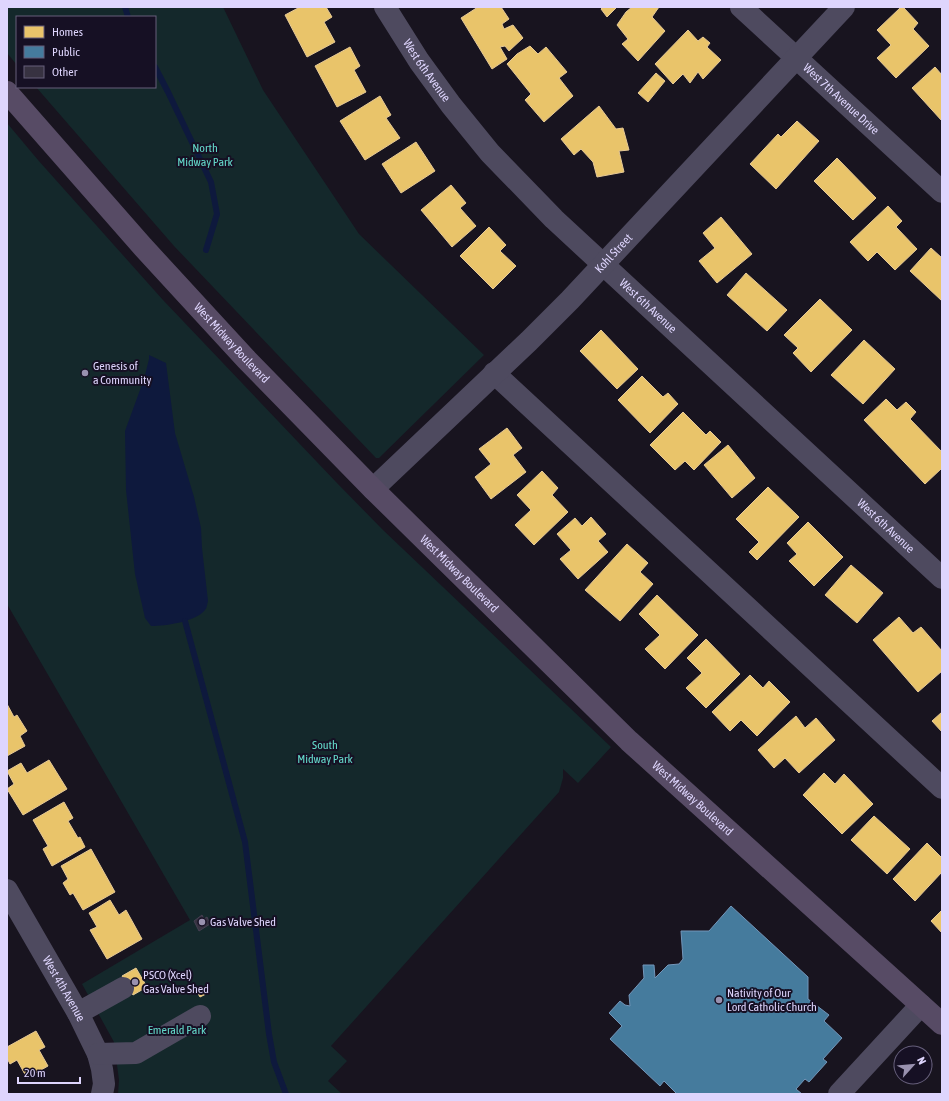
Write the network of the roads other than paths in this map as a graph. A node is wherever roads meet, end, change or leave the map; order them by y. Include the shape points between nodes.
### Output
1 (385, 7) edge
2 (740, 7) edge
3 (844, 7) edge
4 (796, 58) junction
5 (7, 92) edge
6 (942, 192) edge
7 (604, 264) junction
8 (494, 373) junction
9 (373, 489) junction
10 (942, 578) edge
11 (942, 788) edge
12 (7, 890) edge
13 (123, 988) dead end
14 (921, 1005) junction
15 (78, 1013) junction
16 (200, 1016) dead end
17 (942, 1024) edge
18 (98, 1054) junction
19 (102, 1094) edge
20 (839, 1094) edge

1 - 7 street, West 6th Avenue via 419,61 490,153 554,219
2 - 4 street, West 7th Avenue Drive
3 - 4 street, Kohl Street
4 - 6 street, West 7th Avenue Drive
4 - 7 street, Kohl Street
5 - 9 main road, West Midway Boulevard via 246,359
7 - 8 street, Kohl Street
7 - 10 street, West 6th Avenue
8 - 9 street, Kohl Street
8 - 11 street
9 - 14 main road, West Midway Boulevard via 629,741
12 - 15 street, West 4th Avenue
13 - 15 street
14 - 17 main road, West Midway Boulevard
14 - 20 street
15 - 18 street, West 4th Avenue
16 - 18 street via 136,1053
18 - 19 street, West 4th Avenue via 104,1084

